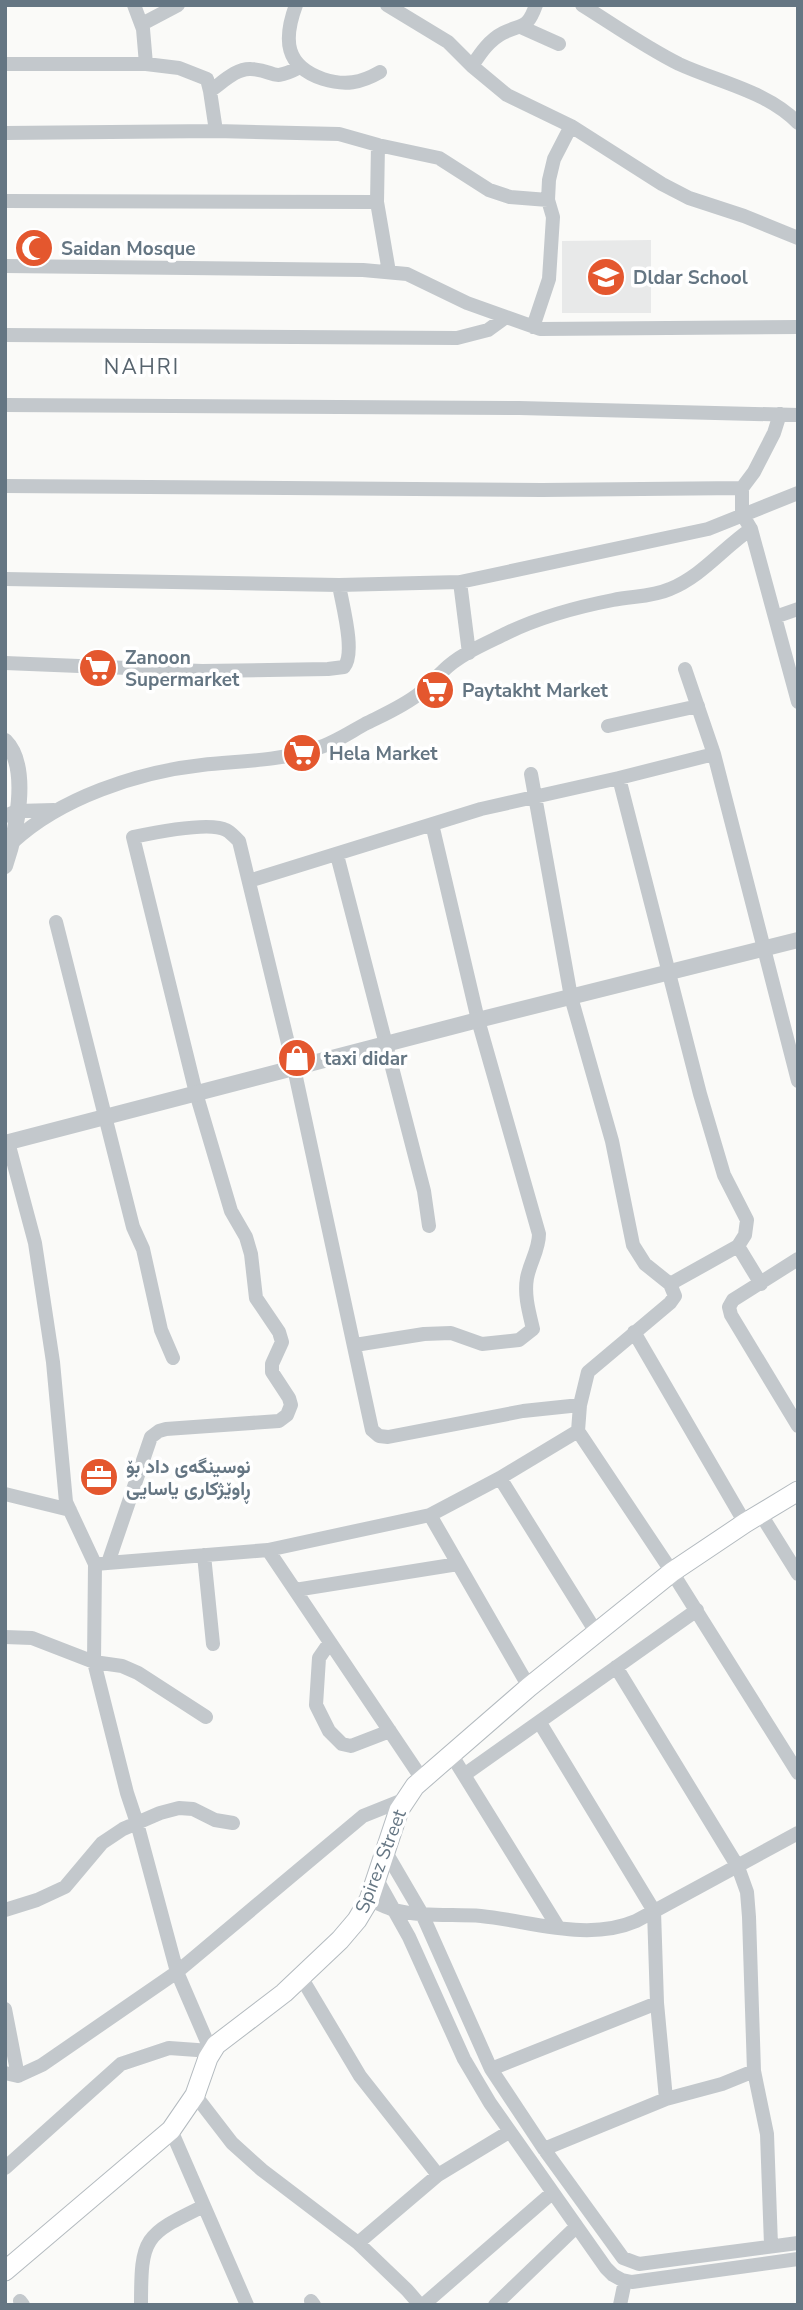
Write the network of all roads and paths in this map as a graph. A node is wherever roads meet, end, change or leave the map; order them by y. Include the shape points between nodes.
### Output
1 (134, 5) edge
2 (178, 5) edge
3 (296, 5) edge
4 (387, 5) edge
5 (537, 5) edge
6 (582, 5) edge
7 (405, 10) edge
8 (142, 24) junction
9 (521, 27) junction
10 (559, 44) dead end
11 (5, 64) edge
12 (146, 64) junction
13 (471, 66) junction
14 (300, 67) junction
15 (380, 72) dead end
16 (211, 90) junction
17 (798, 123) edge
18 (571, 126) junction
19 (216, 131) junction
20 (5, 133) edge
21 (378, 145) junction
22 (548, 200) junction
23 (5, 201) edge
24 (377, 202) junction
25 (798, 238) edge
26 (5, 266) edge
27 (389, 272) junction
28 (506, 317) junction
29 (533, 327) junction
30 (798, 327) edge
31 (5, 335) edge
32 (5, 405) edge
33 (780, 414) junction
34 (798, 415) edge
35 (5, 486) edge
36 (742, 488) junction
37 (798, 493) edge
38 (742, 514) junction
39 (751, 529) junction
40 (5, 579) edge
41 (460, 582) junction
42 (339, 585) junction
43 (798, 609) edge
44 (775, 617) junction
45 (469, 653) junction
46 (5, 663) edge
47 (685, 669) dead end
48 (798, 702) edge
49 (698, 706) junction
50 (608, 726) dead end
51 (5, 741) edge
52 (714, 754) junction
53 (531, 774) dead end
54 (619, 778) junction
55 (535, 797) junction
56 (58, 810) junction
57 (11, 813) edge
58 (432, 824) junction
59 (13, 842) junction
60 (337, 855) junction
61 (5, 866) edge
62 (249, 881) junction
63 (55, 922) dead end
64 (798, 940) edge
65 (765, 948) junction
66 (670, 972) junction
67 (571, 997) junction
68 (478, 1020) junction
69 (386, 1044) junction
70 (294, 1068) junction
71 (798, 1081) edge
72 (196, 1093) junction
73 (104, 1117) junction
74 (6, 1139) edge
75 (429, 1226) dead end
76 (738, 1246) junction
77 (796, 1265) edge
78 (670, 1284) junction
79 (761, 1284) junction
80 (634, 1332) junction
81 (355, 1345) junction
82 (173, 1359) dead end
83 (580, 1405) junction
84 (798, 1426) edge
85 (578, 1431) junction
86 (500, 1478) junction
87 (798, 1491) edge
88 (5, 1494) edge
89 (70, 1510) junction
90 (430, 1515) junction
91 (752, 1518) junction
92 (268, 1550) junction
93 (204, 1555) junction
94 (101, 1564) junction
95 (458, 1564) junction
96 (672, 1572) junction
97 (798, 1574) edge
98 (295, 1590) junction
99 (697, 1610) junction
100 (596, 1632) junction
101 (5, 1637) edge
102 (330, 1642) junction
103 (213, 1644) dead end
104 (94, 1662) junction
105 (616, 1667) junction
106 (529, 1687) junction
107 (206, 1717) dead end
108 (540, 1723) junction
109 (390, 1731) junction
110 (451, 1754) junction
111 (798, 1773) edge
112 (464, 1775) junction
113 (422, 1779) junction
114 (403, 1800) junction
115 (137, 1823) junction
116 (233, 1823) dead end
117 (798, 1833) edge
118 (384, 1849) junction
119 (738, 1867) junction
120 (376, 1878) junction
121 (369, 1900) junction
122 (5, 1910) edge
123 (395, 1910) junction
124 (654, 1911) junction
125 (422, 1914) junction
126 (558, 1927) junction
127 (177, 1972) junction
128 (301, 1977) junction
129 (657, 2003) junction
130 (5, 2009) edge
131 (211, 2052) junction
132 (491, 2069) junction
133 (754, 2071) junction
134 (11, 2075) edge
135 (195, 2095) junction
136 (666, 2099) junction
137 (172, 2130) junction
138 (509, 2133) junction
139 (544, 2148) junction
140 (5, 2168) edge
141 (438, 2175) junction
142 (552, 2193) junction
143 (204, 2206) junction
144 (576, 2227) junction
145 (358, 2243) junction
146 (798, 2243) edge
147 (771, 2245) junction
148 (798, 2259) edge
149 (5, 2270) edge
150 (625, 2281) junction
151 (141, 2305) edge
152 (247, 2305) edge
153 (421, 2305) edge
154 (495, 2305) edge
155 (620, 2305) edge

1 - 8 street
2 - 8 street
3 - 14 street via 289,42
4 - 7 street
5 - 9 street
6 - 17 street via 654,51 776,104
7 - 13 street
8 - 12 street
9 - 10 street
9 - 13 street via 488,44
11 - 12 street
12 - 16 street via 197,74
13 - 18 street via 507,95
14 - 15 street via 317,77 349,84 364,82
14 - 16 street via 274,76 250,69 239,71
16 - 19 street
18 - 22 street via 554,159
18 - 25 street via 689,198
19 - 20 street
19 - 21 street via 340,134
21 - 22 street via 439,158 489,190 510,197
21 - 24 street
22 - 29 street via 553,217 549,279
23 - 24 street
24 - 27 street
26 - 27 street
27 - 28 street via 407,274
28 - 29 street
28 - 31 street via 488,330 457,338
29 - 30 street
32 - 33 street
33 - 34 street
33 - 36 street
35 - 36 street
36 - 38 street
37 - 38 street
38 - 39 street
38 - 41 street via 708,530
39 - 44 street
39 - 45 street via 687,581 668,590 534,621
40 - 42 street
41 - 42 street
41 - 45 street
42 - 46 street via 349,648 349,662 344,667 202,671
43 - 44 street
44 - 48 street
45 - 56 street via 418,695 312,751 148,774
47 - 49 street
49 - 50 street
49 - 52 street
51 - 57 street via 18,762
52 - 54 street
52 - 65 street
53 - 55 street
54 - 55 street
54 - 66 street
55 - 58 street
55 - 67 street
56 - 57 street
56 - 59 street
57 - 59 street
58 - 60 street
58 - 68 street
59 - 61 street
60 - 62 street
60 - 69 street
62 - 70 street
62 - 72 street via 239,841 225,829 166,830 133,837
63 - 73 street
64 - 65 street
65 - 66 street
65 - 71 street
66 - 67 street
66 - 76 street via 724,1175 747,1220
67 - 68 street
67 - 78 street via 611,1141 633,1245 645,1264
68 - 69 street
68 - 81 street via 539,1234 527,1277 526,1301 533,1329 519,1340 482,1343 451,1333
69 - 70 street
69 - 75 street
70 - 72 street
70 - 81 street
72 - 73 street
72 - 94 street via 231,1211 251,1254 256,1298 279,1332 282,1342 272,1372 291,1405 279,1421 166,1429 151,1437
73 - 74 street
73 - 82 street via 143,1249 161,1330
74 - 89 street via 35,1243
76 - 78 street
76 - 79 street
77 - 79 street
78 - 80 street via 675,1296 670,1303
79 - 84 street via 733,1300 731,1315
80 - 83 street via 588,1372
80 - 91 street
81 - 83 street via 372,1430 379,1436
83 - 85 street
85 - 86 street
85 - 96 street
86 - 90 street
86 - 100 street
87 - 91 main road, Spirez Street
88 - 89 street
89 - 94 street
90 - 92 street
90 - 95 street
91 - 96 main road, Spirez Street
91 - 97 street
92 - 93 street
92 - 98 street
93 - 94 street
93 - 103 street
94 - 104 street
95 - 98 street
95 - 106 street
96 - 99 street
96 - 100 main road, Spirez Street
98 - 102 street
99 - 105 street
99 - 111 street
100 - 106 main road, Spirez Street
101 - 104 street via 32,1638
102 - 109 street
102 - 109 street via 319,1658 316,1705 329,1731 351,1746
104 - 107 street via 138,1673
104 - 115 street
105 - 108 street
105 - 119 street
106 - 110 main road, Spirez Street
108 - 112 street
108 - 124 street
109 - 113 street
110 - 112 street
110 - 113 main road, Spirez Street
112 - 126 street
113 - 114 main road, Spirez Street
114 - 118 main road, Spirez Street
114 - 127 street via 363,1816
115 - 116 street via 179,1808
115 - 122 street via 102,1843 65,1887
115 - 127 street
117 - 119 street
118 - 120 main road, Spirez Street
118 - 125 street
119 - 124 street
119 - 133 street via 749,1904
120 - 121 main road, Spirez Street
120 - 123 street
121 - 123 street
121 - 128 main road, Spirez Street via 340,1940
123 - 125 street
123 - 138 street via 464,2059
124 - 126 street via 617,1928
124 - 129 street
125 - 126 street via 483,1916
125 - 132 street
127 - 131 street
127 - 134 street via 42,2065
128 - 131 main road, Spirez Street
128 - 141 street via 360,2076
129 - 132 street
129 - 136 street
130 - 134 street
131 - 135 main road, Spirez Street
131 - 140 street via 169,2048 121,2064
132 - 139 street
133 - 136 street
133 - 147 street via 767,2134
135 - 137 main road, Spirez Street
135 - 145 street via 232,2143
136 - 139 street
137 - 143 street
137 - 149 main road, Spirez Street
138 - 141 street
138 - 142 street
139 - 147 street via 617,2251 630,2262
141 - 145 street
142 - 144 street
142 - 153 street
143 - 151 street via 162,2226 151,2238 144,2252
143 - 152 street
144 - 150 street via 613,2275
144 - 154 street
145 - 153 street
146 - 147 street
148 - 150 street
150 - 155 street

